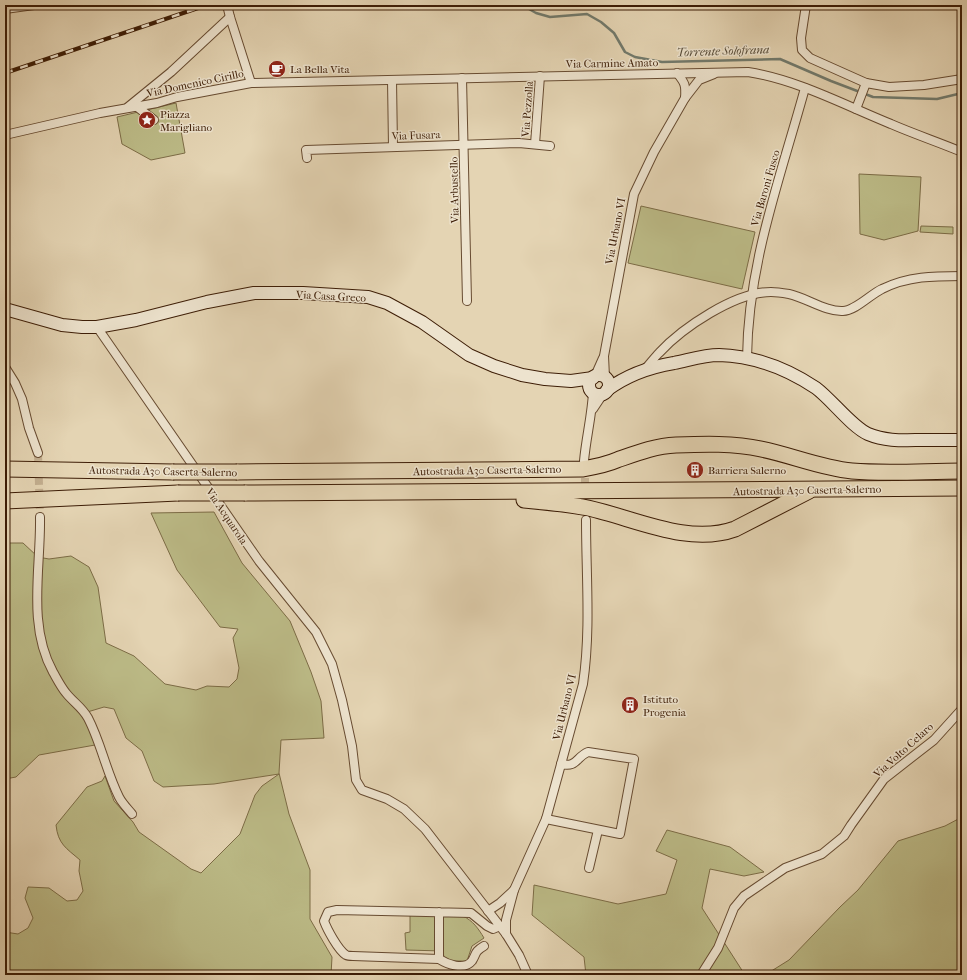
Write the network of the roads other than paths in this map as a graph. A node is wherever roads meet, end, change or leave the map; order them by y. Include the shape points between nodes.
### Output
1 (34, 5) edge
2 (227, 5) edge
3 (806, 5) edge
4 (5, 9) edge
5 (230, 17) junction
6 (719, 72) junction
7 (677, 73) junction
8 (693, 73) junction
9 (540, 76) junction
10 (462, 78) junction
11 (962, 79) edge
12 (392, 80) junction
13 (699, 80) junction
14 (684, 82) junction
15 (251, 83) junction
16 (865, 85) junction
17 (805, 88) junction
18 (685, 98) junction
19 (136, 106) junction
20 (128, 108) junction
21 (856, 109) junction
22 (154, 120) dead end
23 (5, 135) edge
24 (464, 144) junction
25 (535, 144) junction
26 (550, 146) dead end
27 (393, 147) junction
28 (962, 152) edge
29 (307, 158) dead end
30 (962, 276) edge
31 (751, 295) junction
32 (467, 301) dead end
33 (5, 309) edge
34 (97, 327) junction
35 (747, 358) junction
36 (5, 367) edge
37 (645, 369) junction
38 (601, 384) junction
39 (962, 440) edge
40 (38, 453) tunnel mouth
41 (584, 461) tunnel mouth
42 (5, 469) edge
43 (962, 471) edge
44 (962, 488) edge
45 (812, 490) junction
46 (430, 492) junction
47 (5, 501) edge
48 (40, 517) tunnel mouth
49 (586, 520) tunnel mouth
50 (962, 709) edge
51 (561, 764) junction
52 (132, 814) dead end
53 (546, 819) junction
54 (598, 830) junction
55 (589, 868) dead end
56 (514, 890) junction
57 (488, 910) junction
58 (439, 912) junction
59 (500, 926) junction
60 (506, 934) junction
61 (484, 946) dead end
62 (439, 959) junction
63 (528, 975) edge
64 (701, 975) edge

1 - 4 street
2 - 5 street
3 - 16 street via 801,38 802,50 810,58
5 - 15 street
5 - 20 street
6 - 8 street, Via Carmine Amato
6 - 13 street
6 - 17 street, Via Carmine Amato via 769,75
7 - 8 street, Via Carmine Amato
7 - 9 street, Via Carmine Amato
7 - 14 street
8 - 13 street
8 - 14 street via 687,76
9 - 10 street, Via Carmine Amato
9 - 25 street, Via Pezzolla
10 - 12 street, Via Carmine Amato
10 - 24 street, Via Arbustello
11 - 16 street via 924,86
12 - 15 street, Via Domenico Cirillo
12 - 27 street
13 - 18 street, Via Urbano VI
14 - 18 street
15 - 19 street, Via Domenico Cirillo
16 - 21 street
17 - 21 street, Via Carmine Amato
17 - 31 street, Via Baroni Fusco via 768,211
18 - 38 street, Via Urbano VI via 654,152 634,194
19 - 20 street, Via Domenico Cirillo
19 - 22 street
20 - 23 street, Via Domenico Cirillo
21 - 28 street, Via Carmine Amato
24 - 25 street, Via Fusara
24 - 27 street, Via Fusara
24 - 32 street, Via Arbustello
25 - 26 street, Via Fusara
27 - 29 street, Via Fusara via 306,150
30 - 31 street via 928,276 901,281 881,289 844,312 788,294 771,292
31 - 35 street, Via Baroni Fusco
31 - 37 street via 720,308 682,332 658,353
33 - 34 main road via 62,325
34 - 38 main road, Via Casa Greco via 254,293 368,297 387,303 422,322 469,355 494,366 522,375
34 - 57 street, Via Acquarola via 259,561 316,632 332,664 352,746 356,780 362,790 404,809 424,829
35 - 37 main road, Via Casa Greco via 719,355
35 - 39 main road, Via Casa Greco via 786,370 817,389 867,434 894,440
36 - 40 street via 22,398
37 - 38 main road, Via Casa Greco
38 - 41 street via 592,409
42 - 43 highway, Autostrada A30 Caserta-Salerno, bridge via 237,472 582,469 616,461 656,447 728,445 759,448 852,471
44 - 45 highway, Autostrada A30 Caserta-Salerno
45 - 46 highway, Autostrada A30 Caserta-Salerno
45 - 46 highway via 722,534 689,534 576,506
46 - 47 highway, Autostrada A30 Caserta-Salerno, bridge via 178,493
48 - 52 street via 38,608 41,642 52,671 65,692 88,717 109,774 120,798
49 - 51 street, Via Urbano VI via 586,664
50 - 64 street, Via Volto Celaro via 934,740 884,779 844,836 822,854 785,868 744,896 734,908 718,948
51 - 53 street, Via Urbano VI
51 - 54 street via 572,765 588,752 634,759 620,834
53 - 54 street
53 - 56 street, Via Urbano VI
54 - 55 street
56 - 57 street, Via Urbano VI
56 - 60 street, Via Urbano VI via 506,920
57 - 59 street
58 - 59 street via 471,913 493,929
58 - 62 street
58 - 62 street via 337,910 328,912 324,921 346,955
59 - 60 street
60 - 63 street
61 - 62 street via 476,950 466,965 448,964

